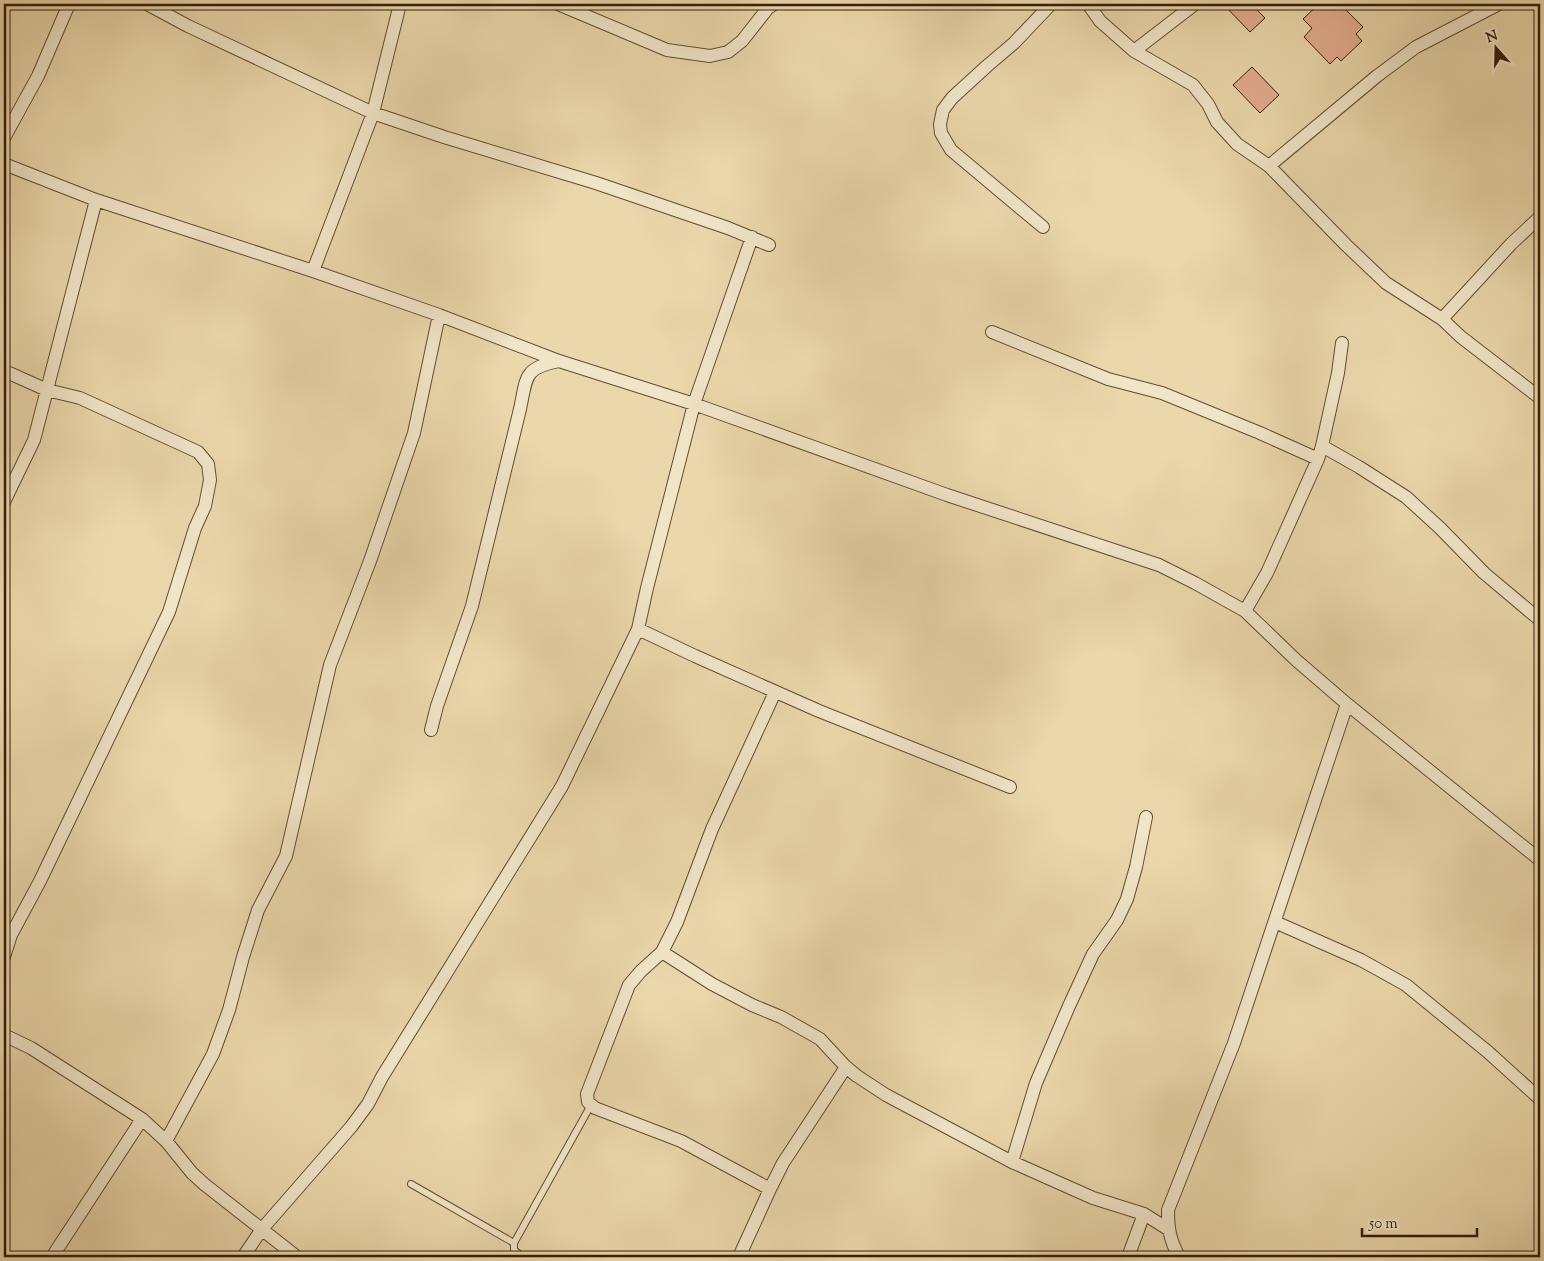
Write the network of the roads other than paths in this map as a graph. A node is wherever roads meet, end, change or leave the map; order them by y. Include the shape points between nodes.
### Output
1 (70, 4) edge
2 (147, 4) edge
3 (400, 4) edge
4 (558, 4) edge
5 (774, 4) edge
6 (1051, 4) edge
7 (1088, 4) edge
8 (1195, 4) edge
9 (1498, 4) edge
10 (1134, 51) junction
11 (373, 113) junction
12 (4, 138) edge
13 (4, 164) edge
14 (1269, 166) junction
15 (96, 200) junction
16 (1540, 218) edge
17 (1043, 227) dead end
18 (752, 238) junction
19 (769, 245) dead end
20 (313, 271) junction
21 (439, 315) junction
22 (1442, 319) junction
23 (992, 332) dead end
24 (1342, 343) dead end
25 (559, 361) junction
26 (4, 372) edge
27 (47, 390) junction
28 (1540, 398) edge
29 (694, 404) junction
30 (1322, 446) junction
31 (1318, 460) junction
32 (4, 502) edge
33 (1245, 611) junction
34 (1540, 620) edge
35 (638, 629) junction
36 (775, 692) junction
37 (1347, 704) junction
38 (431, 730) dead end
39 (1010, 787) dead end
40 (1146, 817) dead end
41 (1540, 860) edge
42 (1275, 922) junction
43 (8, 934) edge
44 (662, 952) junction
45 (4, 957) edge
46 (4, 1035) edge
47 (846, 1067) junction
48 (1540, 1099) edge
49 (591, 1105) junction
50 (142, 1119) junction
51 (166, 1142) junction
52 (1012, 1162) junction
53 (411, 1184) dead end
54 (770, 1188) junction
55 (1144, 1214) junction
56 (262, 1229) junction
57 (1168, 1229) junction
58 (514, 1243) junction
59 (52, 1257) edge
60 (244, 1257) edge
61 (297, 1257) edge
62 (523, 1257) edge
63 (740, 1257) edge
64 (1128, 1257) edge
65 (1179, 1257) edge

1 - 12 street via 38,76
2 - 11 street
3 - 11 street
4 - 5 street via 668,50 710,56 728,52 742,41
6 - 17 street via 1014,43 952,98 943,110 940,124 951,150
7 - 10 street via 1100,20
8 - 10 street
9 - 14 street via 1416,47
10 - 14 street via 1193,85 1217,122 1237,144
11 - 18 street via 596,183
11 - 20 street
13 - 15 street
14 - 22 street via 1386,283
15 - 20 street
15 - 27 street
16 - 22 street via 1510,244
18 - 19 street
18 - 29 street
20 - 21 street
21 - 25 street
21 - 51 street via 414,433 330,665 286,856 258,910 213,1054
22 - 28 street
23 - 31 street via 1108,379 1162,393
24 - 30 street
25 - 29 street
25 - 38 street via 542,364 526,379 472,606
26 - 27 street
27 - 32 street via 34,440
27 - 43 street via 80,398 198,452 208,464 210,480 205,506 169,612 40,880
29 - 33 street via 947,495 1159,564
29 - 35 street
30 - 31 street
30 - 34 street via 1406,497 1484,573
31 - 33 street via 1267,573
33 - 37 street
35 - 36 street
35 - 56 street via 562,786 368,1104
36 - 39 street
36 - 44 street via 712,829 677,922
37 - 41 street
37 - 42 street
40 - 52 street via 1127,899 1094,954 1069,1006 1036,1083
42 - 48 street via 1361,960 1406,985
42 - 57 street via 1234,1043 1168,1210
43 - 45 street
44 - 47 street via 712,984 820,1039
44 - 49 street via 629,985 587,1094
46 - 50 street via 31,1048
47 - 52 street via 886,1094
47 - 54 street
49 - 54 street via 696,1148
49 - 58 lane
50 - 51 street
50 - 59 street
51 - 56 street via 198,1178
52 - 55 street via 1092,1198
53 - 58 lane
54 - 63 street
55 - 57 street
55 - 64 street
56 - 60 street
56 - 61 street
57 - 65 street
58 - 62 lane via 514,1250

